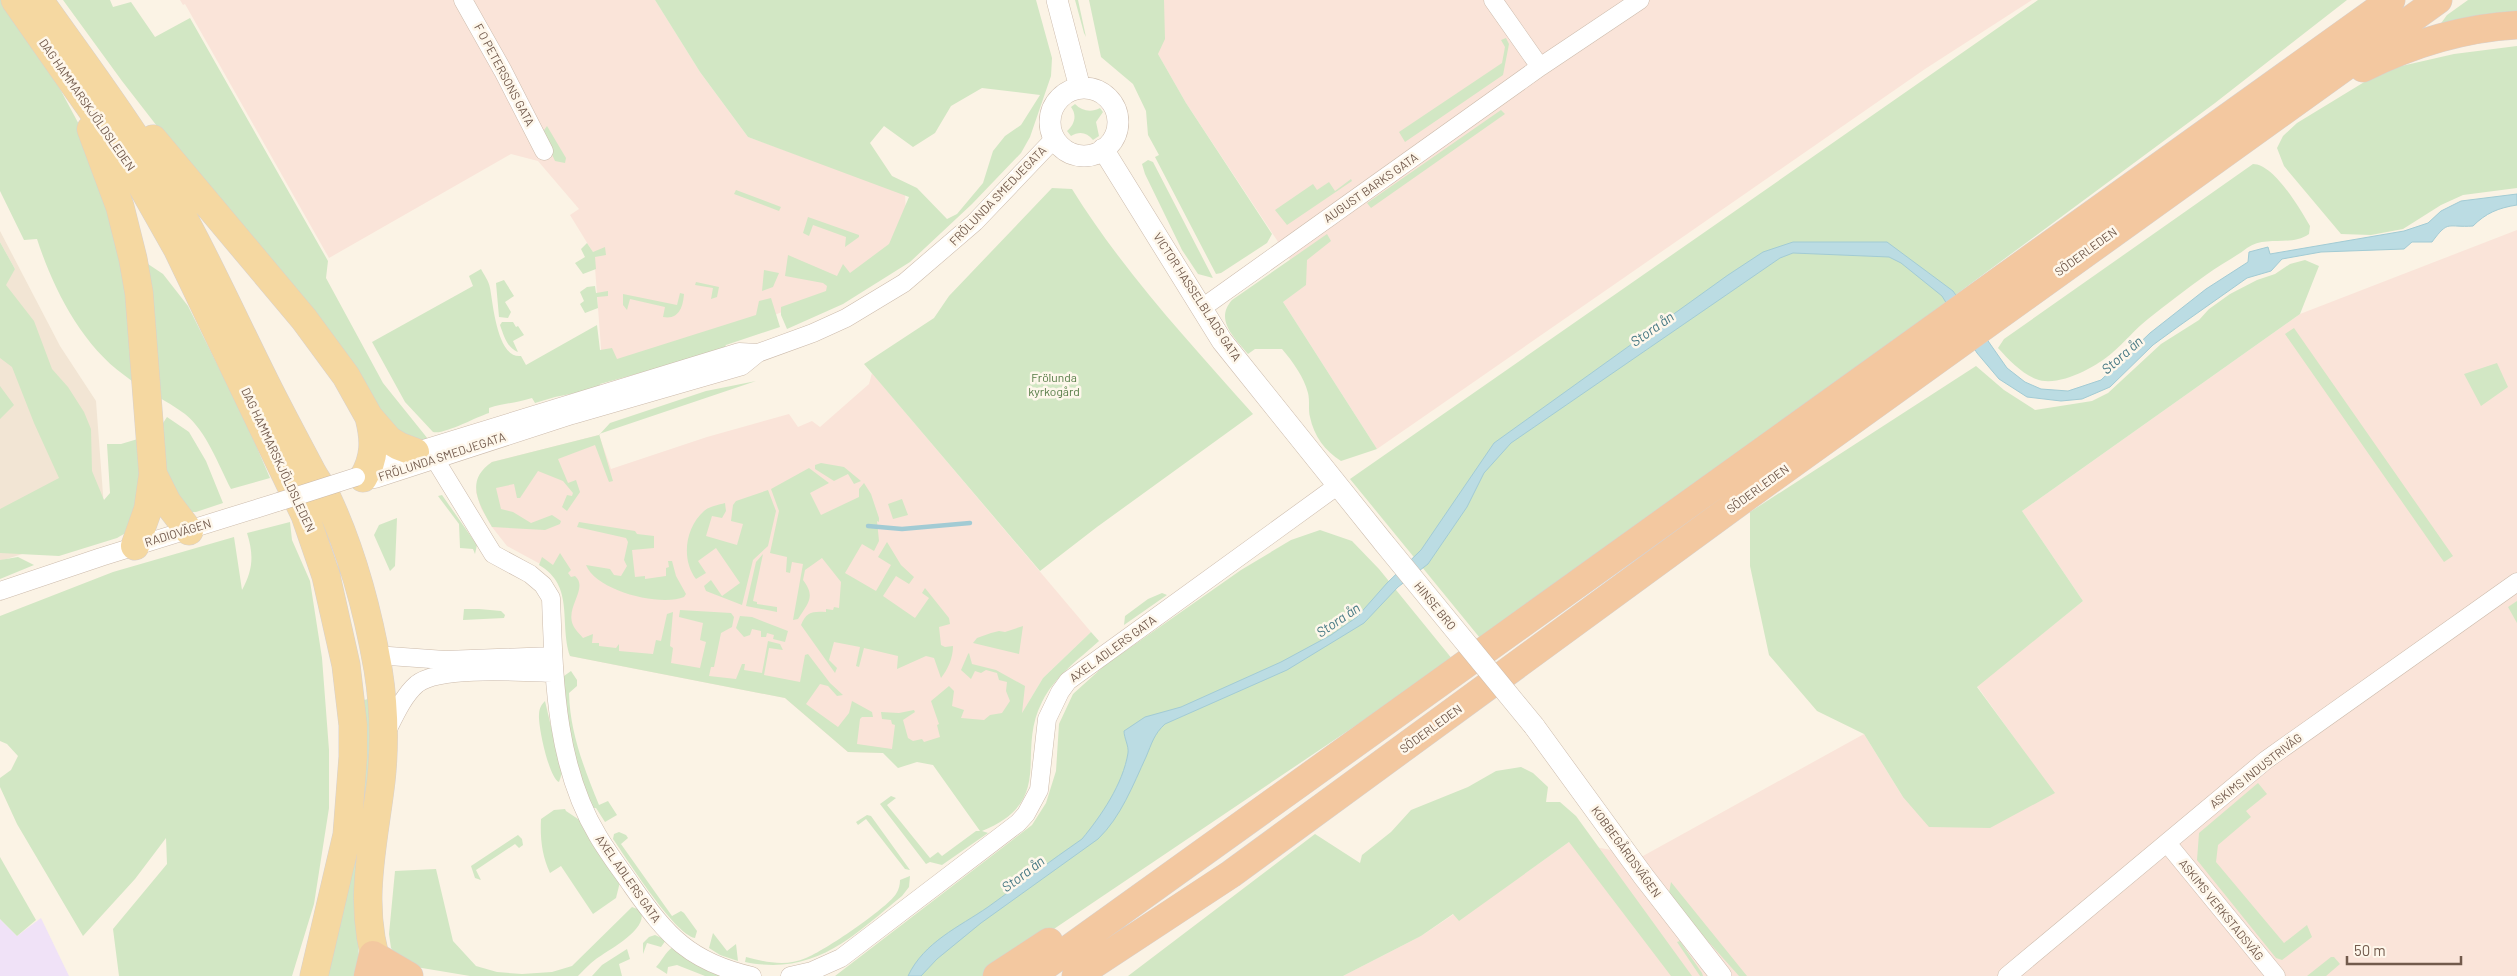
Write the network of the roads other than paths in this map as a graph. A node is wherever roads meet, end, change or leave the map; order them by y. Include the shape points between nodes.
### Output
1 (15, 0) edge
2 (39, 0) edge
3 (463, 0) edge
4 (1057, 0) edge
5 (1493, 0) edge
6 (1640, 0) edge
7 (2370, 0) edge
8 (2390, 0) edge
9 (2438, 0) edge
10 (2517, 26) edge
11 (70, 43) junction
12 (1540, 67) junction
13 (2283, 77) junction
14 (72, 84) junction
15 (1080, 88) junction
16 (2295, 102) junction
17 (1055, 138) junction
18 (1103, 149) junction
19 (544, 151) dead end
20 (1202, 308) junction
21 (1947, 336) junction
22 (369, 417) junction
23 (426, 453) junction
24 (153, 474) junction
25 (363, 474) junction
26 (1337, 486) junction
27 (201, 527) junction
28 (135, 546) junction
29 (2517, 582) edge
30 (0, 591) edge
31 (376, 662) junction
32 (553, 664) junction
33 (349, 689) junction
34 (1534, 726) joint
35 (383, 738) junction
36 (1223, 837) junction
37 (2166, 843) junction
38 (1231, 874) junction
39 (374, 969) edge
40 (314, 976) edge
41 (409, 976) edge
42 (752, 976) edge
43 (790, 976) edge
44 (997, 976) edge
45 (1031, 976) edge
46 (1076, 976) edge
47 (1105, 976) edge
48 (1721, 976) edge
49 (2007, 976) edge
50 (2276, 976) edge

1 - 14 main road, DAG HAMMARSKJÖLDSLEDEN
2 - 11 main road, DAG HAMMARSKJÖLDSLEDEN
3 - 19 street, F O PETERSONS GATA
4 - 15 street
5 - 12 street
6 - 12 street, AUGUST BARKS GATA
7 - 13 highway
8 - 13 highway, SÖDERLEDEN
9 - 16 highway, SÖDERLEDEN
10 - 16 highway via 2480,28 2417,44
11 - 22 main road via 104,77 209,208 288,298 336,362
11 - 31 main road, DAG HAMMARSKJÖLDSLEDEN via 152,163 181,214 327,498 353,568
12 - 20 street, AUGUST BARKS GATA
13 - 21 highway, SÖDERLEDEN via 1970,304
14 - 24 main road via 106,164 128,237 139,293
14 - 33 main road, DAG HAMMARSKJÖLDSLEDEN via 129,163 178,248 301,506 326,576
15 - 17 street via 1062,96 1054,106 1050,119
15 - 18 street via 1096,90 1114,106 1117,130
16 - 21 highway, SÖDERLEDEN via 1986,325
17 - 18 street via 1064,149 1076,154 1090,155
17 - 23 street, FRÖLUNDA SMEDJEGATA via 975,222 904,283 846,318 758,353 742,366
18 - 20 street, VICTOR HASSELBLADS GATA
20 - 26 street, VICTOR HASSELBLADS GATA via 1222,341
21 - 36 highway, SÖDERLEDEN
21 - 38 highway, SÖDERLEDEN via 1749,495
22 - 23 main road via 389,440
22 - 25 main road via 374,439
23 - 25 street, FRÖLUNDA SMEDJEGATA
23 - 32 street, AXEL ADLERS GATA via 493,554 530,574 547,591 551,598
24 - 27 main road via 167,502
24 - 28 main road via 148,509
25 - 27 street, RADIOVÄGEN, bridge
26 - 34 street, HINSE BRO, bridge
26 - 43 street, AXEL ADLERS GATA via 1068,681 1047,719 1039,790 1030,809 1018,823 842,958 812,972
27 - 28 street, RADIOVÄGEN
28 - 30 street, RADIOVÄGEN
29 - 37 street, ASKIMS INDUSTRIVÄG via 2266,760
31 - 32 street via 446,660
31 - 33 street
31 - 35 main road, DAG HAMMARSKJÖLDSLEDEN
32 - 35 street via 444,675 422,681 406,698
32 - 42 street, AXEL ADLERS GATA via 558,715 568,763 597,836 654,918 677,942 710,962
33 - 40 main road, DAG HAMMARSKJÖLDSLEDEN via 352,758 347,835
34 - 48 street, KOBBEGÅRDSVÄGEN
35 - 39 main road, DAG HAMMARSKJÖLDSLEDEN via 368,878 368,932
36 - 44 highway via 1114,899
36 - 45 highway, SÖDERLEDEN
37 - 49 street, ASKIMS INDUSTRIVÄG
37 - 50 street, ASKIMS VERKSTADSVÄG
38 - 46 highway, SÖDERLEDEN
38 - 47 highway
39 - 41 highway

